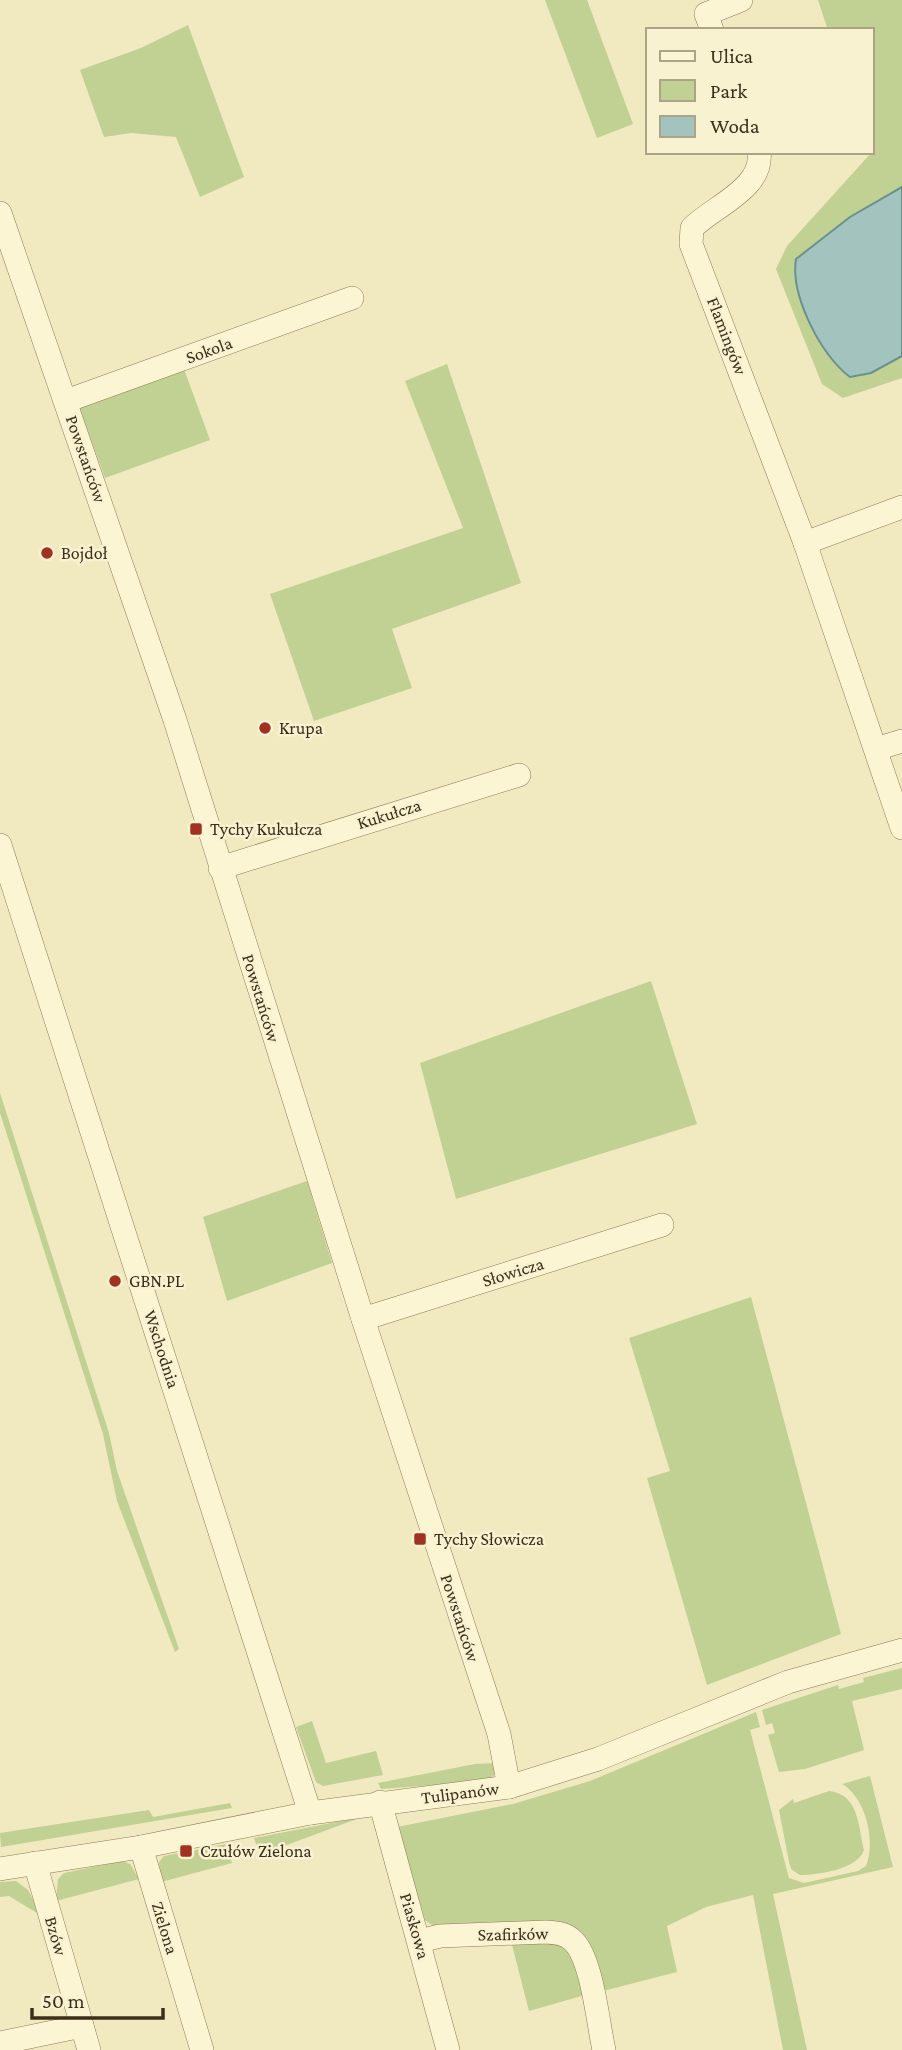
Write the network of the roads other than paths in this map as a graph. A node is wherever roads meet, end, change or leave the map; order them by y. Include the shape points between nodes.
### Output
1 (741, 0) edge
2 (706, 15) edge
3 (759, 154) edge
4 (0, 213) edge
5 (352, 298) dead end
6 (66, 401) junction
7 (902, 507) edge
8 (804, 543) junction
9 (902, 741) edge
10 (876, 749) junction
11 (519, 775) dead end
12 (902, 828) edge
13 (0, 845) edge
14 (220, 869) junction
15 (662, 1226) dead end
16 (363, 1319) junction
17 (902, 1650) edge
18 (509, 1787) junction
19 (380, 1802) junction
20 (310, 1812) junction
21 (141, 1847) junction
22 (34, 1863) junction
23 (0, 1869) edge
24 (420, 1941) junction
25 (82, 2026) junction
26 (0, 2043) edge
27 (89, 2050) edge
28 (202, 2050) edge
29 (448, 2050) edge
30 (604, 2050) edge

1 - 2 street
3 - 8 street, Flamingów via 755,177 692,229 691,244
4 - 6 street, Powstańców
5 - 6 street, Sokola
6 - 14 street, Powstańców via 175,720
7 - 8 street
8 - 10 street, Flamingów
9 - 10 street
10 - 12 street, Flamingów
11 - 14 street, Kukułcza
13 - 20 street, Wschodnia
14 - 16 street, Powstańców
15 - 16 street, Słowicza
16 - 18 street, Powstańców via 499,1734
17 - 18 street, Tulipanów via 788,1682 598,1759
18 - 19 street, Tulipanów
19 - 20 street, Tulipanów
19 - 24 street, Piaskowa
20 - 21 street, Tulipanów
21 - 22 street, Tulipanów
21 - 28 street, Zielona
22 - 23 street, Tulipanów
22 - 25 street, Bzów
24 - 29 street, Piaskowa
24 - 30 street, Szafirków via 440,1936 546,1933 572,1939 585,1959
25 - 26 street
25 - 27 street, Bzów

